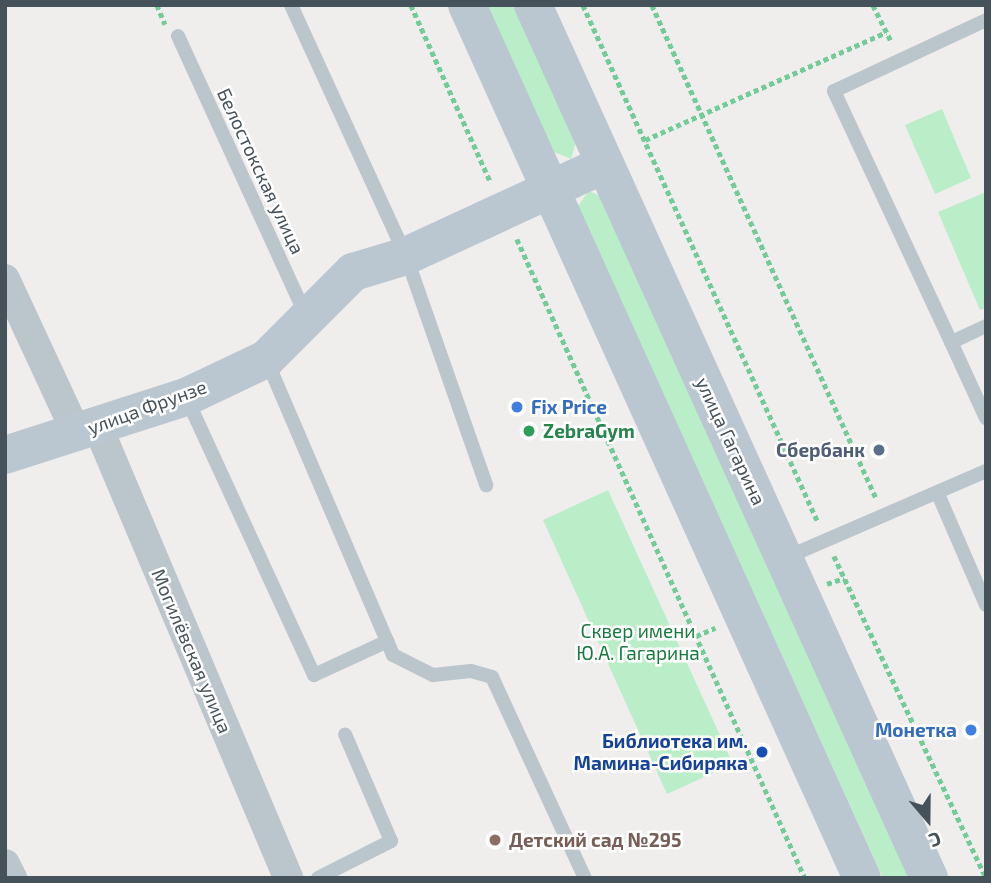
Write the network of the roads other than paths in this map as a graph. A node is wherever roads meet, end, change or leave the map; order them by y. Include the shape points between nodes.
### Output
1 (291, 5) edge
2 (467, 5) edge
3 (533, 5) edge
4 (986, 20) edge
5 (178, 36) dead end
6 (605, 164) junction
7 (550, 189) junction
8 (406, 256) junction
9 (5, 279) edge
10 (308, 322) junction
11 (986, 326) edge
12 (951, 342) junction
13 (266, 359) junction
14 (186, 397) junction
15 (986, 418) edge
16 (86, 428) junction
17 (5, 455) edge
18 (986, 471) edge
19 (486, 485) dead end
20 (938, 495) junction
21 (785, 558) junction
22 (986, 605) edge
23 (387, 641) junction
24 (345, 734) dead end
25 (5, 864) edge
26 (12, 878) edge
27 (288, 878) edge
28 (318, 878) edge
29 (585, 878) edge
30 (862, 878) edge
31 (929, 878) edge

1 - 8 lane
2 - 7 main road
3 - 6 main road, улица Гагарина
4 - 12 lane via 834,91
5 - 10 lane, Белостокская улица
6 - 7 main road, улица Фрунзе
6 - 21 main road, улица Гагарина
7 - 8 main road, улица Фрунзе
7 - 30 main road
8 - 10 main road, улица Фрунзе via 353,272
8 - 19 lane
9 - 16 street, Могилёвская улица
10 - 13 main road, улица Фрунзе
11 - 12 lane
12 - 15 lane
13 - 14 main road, улица Фрунзе
13 - 23 lane
14 - 16 main road, улица Фрунзе
14 - 23 lane via 314,674
16 - 17 main road, улица Фрунзе
16 - 27 street, Могилёвская улица
18 - 20 lane
20 - 21 lane
20 - 22 lane
21 - 31 main road, улица Гагарина
23 - 29 lane via 393,655 433,675 471,671 492,677
24 - 28 lane via 391,841
25 - 26 street

